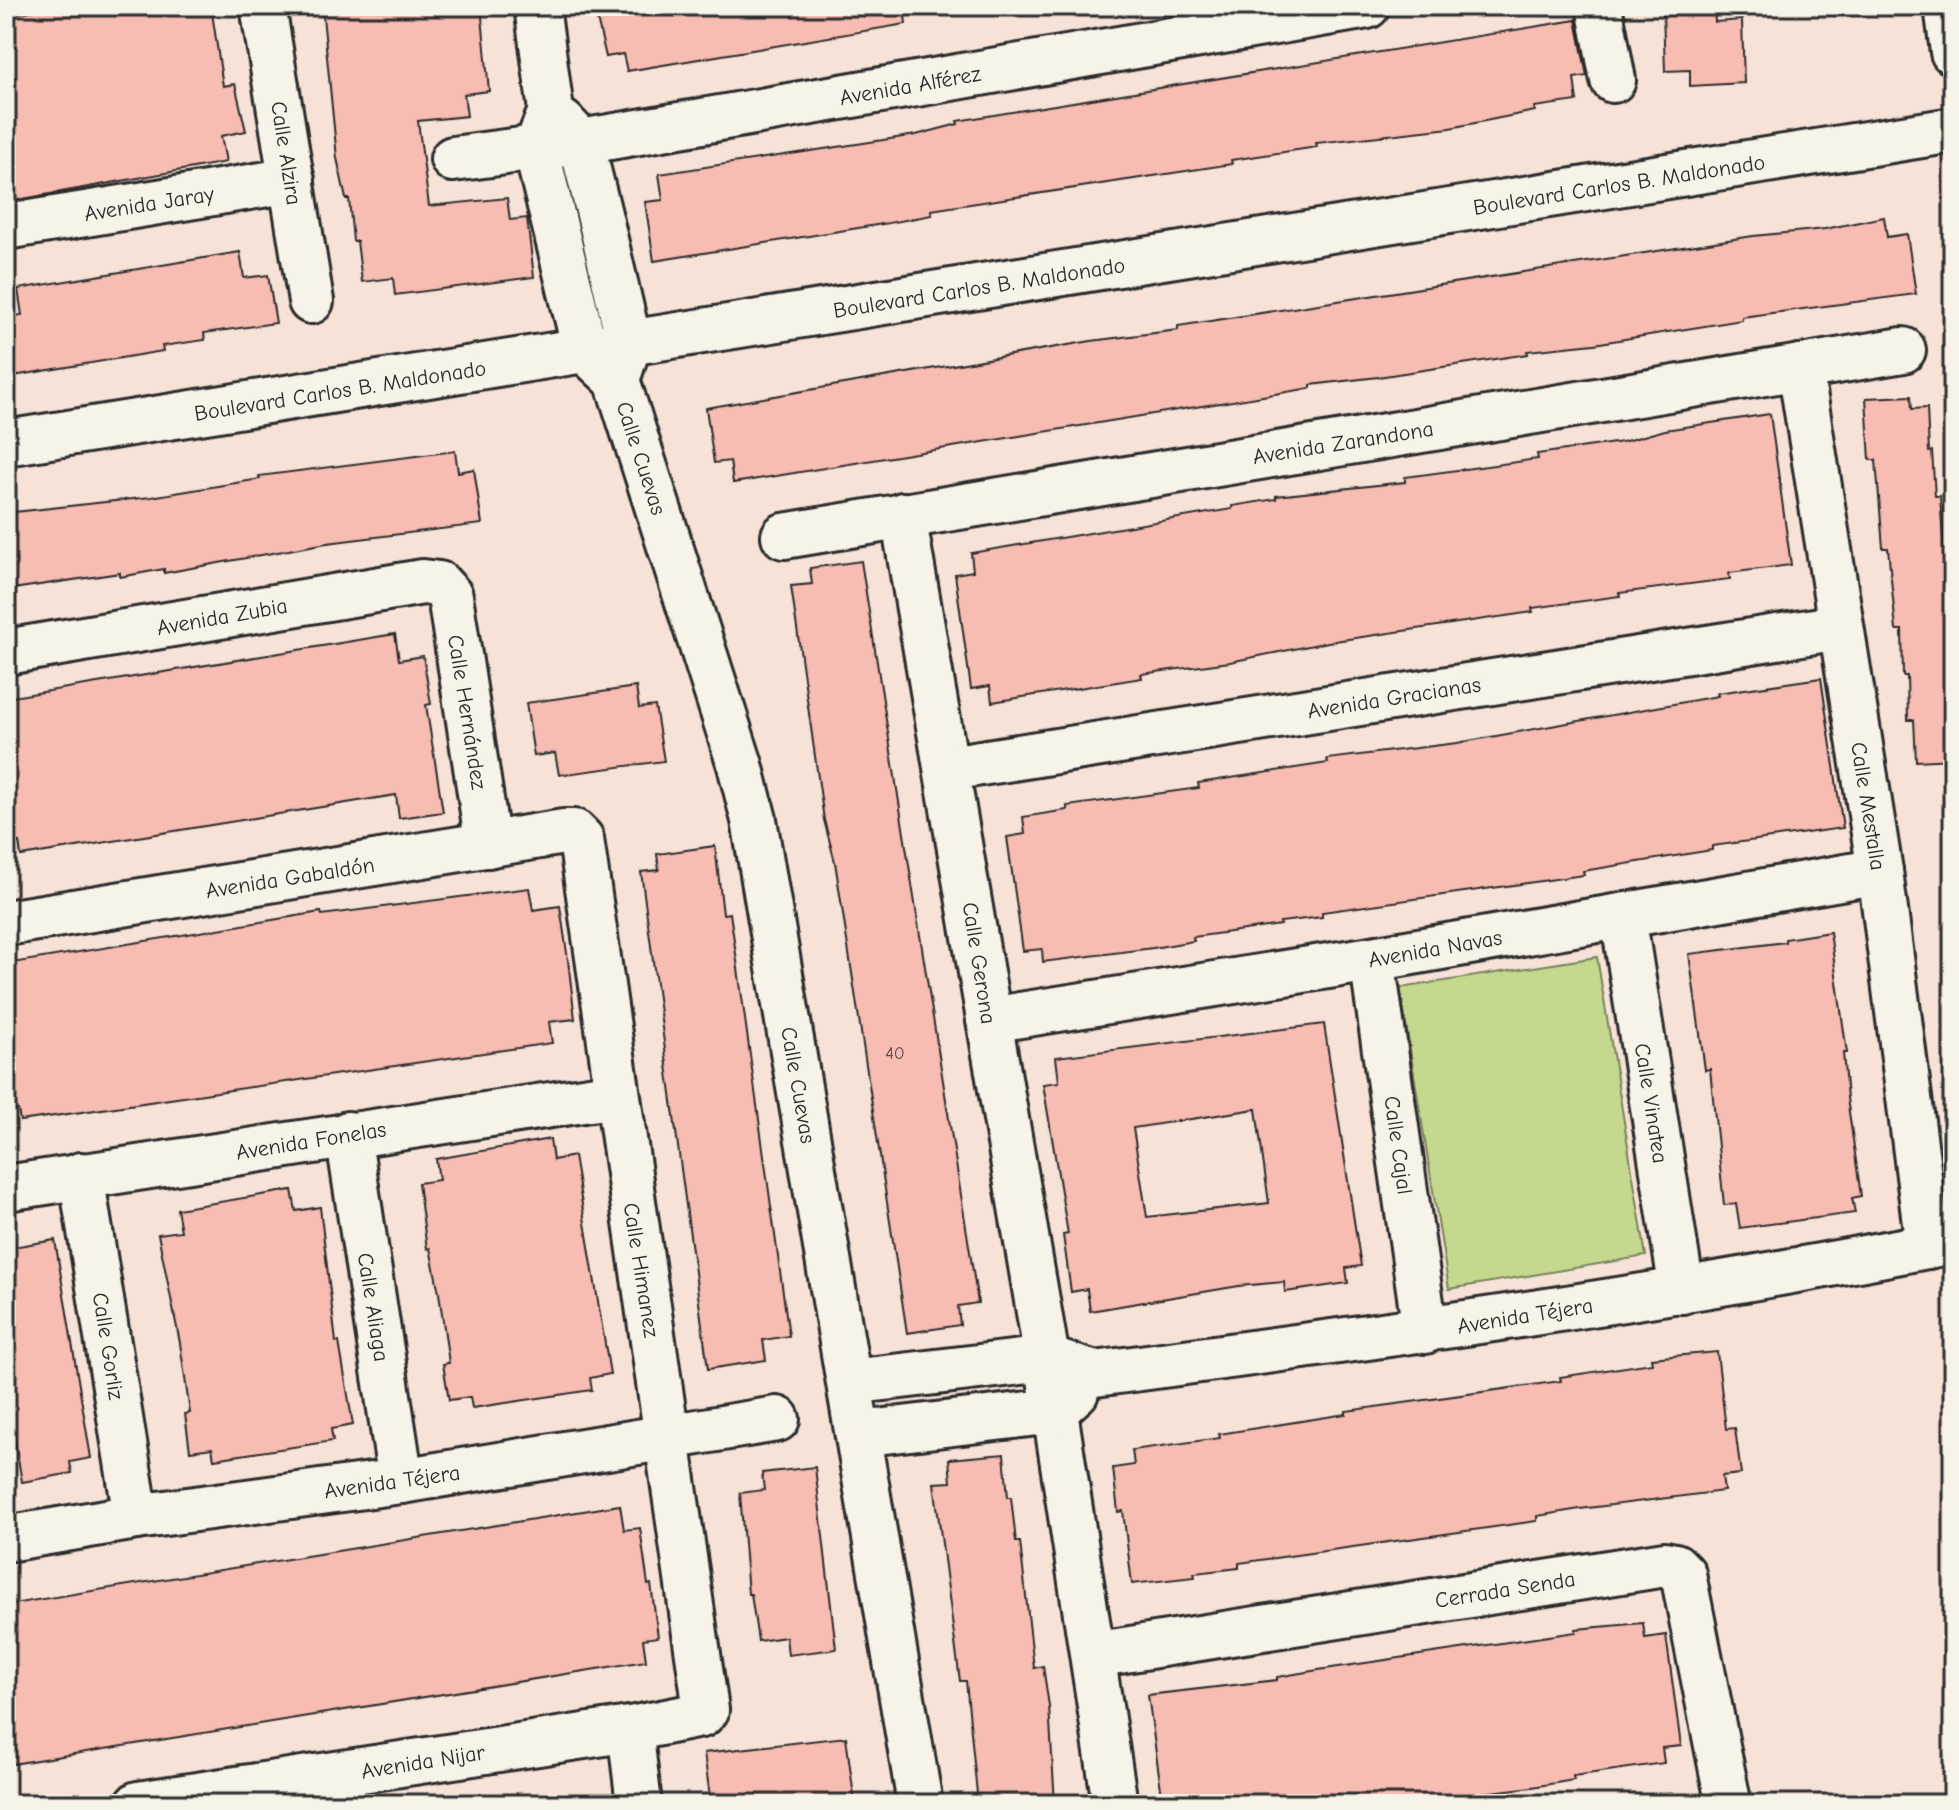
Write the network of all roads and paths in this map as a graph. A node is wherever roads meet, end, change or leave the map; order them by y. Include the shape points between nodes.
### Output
1 (263, 6) edge
2 (537, 6) edge
3 (1367, 6) edge
4 (1599, 6) edge
5 (1947, 6) edge
6 (1953, 52) edge
7 (1613, 80) dead end
8 (544, 130) junction
9 (1953, 130) edge
10 (581, 142) junction
11 (453, 159) dead end
12 (292, 180) junction
13 (6, 227) edge
14 (311, 301) dead end
15 (585, 350) junction
16 (1903, 350) dead end
17 (623, 362) junction
18 (1800, 367) junction
19 (6, 443) edge
20 (903, 515) junction
21 (784, 536) dead end
22 (439, 584) joint
23 (1840, 627) junction
24 (6, 652) edge
25 (949, 768) junction
26 (574, 832) joint
27 (488, 845) junction
28 (1880, 871) junction
29 (1623, 916) junction
30 (6, 923) edge
31 (1372, 959) junction
32 (989, 1020) junction
33 (616, 1095) junction
34 (348, 1134) junction
35 (81, 1175) junction
36 (6, 1188) edge
37 (1940, 1243) edge
38 (1682, 1291) junction
39 (1425, 1331) junction
40 (1047, 1359) junction
41 (1095, 1374) junction
42 (850, 1382) junction
43 (1055, 1411) junction
44 (777, 1419) dead end
45 (859, 1434) junction
46 (667, 1437) junction
47 (401, 1481) junction
48 (136, 1517) junction
49 (6, 1539) edge
50 (1093, 1655) junction
51 (706, 1710) joint
52 (630, 1729) junction
53 (138, 1804) edge
54 (639, 1804) edge
55 (920, 1804) edge
56 (1115, 1804) edge
57 (1725, 1804) edge

1 - 12 street, Calle Alzira
2 - 8 street
3 - 10 street, Avenida Alférez
4 - 7 street
5 - 6 street
8 - 10 street, Avenida Alférez
8 - 11 street, Avenida Alférez
8 - 15 street
9 - 17 street, Boulevard Carlos B. Maldonado
10 - 17 street, Calle Cuevas
12 - 13 street, Avenida Jaray
12 - 14 street, Calle Alzira
15 - 17 street, Boulevard Carlos B. Maldonado
15 - 19 street, Boulevard Carlos B. Maldonado
16 - 18 street, Avenida Zarandona
17 - 42 street, Calle Cuevas via 754,820
18 - 20 street, Avenida Zarandona
18 - 23 street, Calle Mestalla
20 - 21 street, Avenida Zarandona
20 - 25 street, Calle Gerona
22 - 24 street, Avenida Zubia via 423,582
22 - 27 street, Calle Hernández via 450,596
23 - 25 street, Avenida Gracianas
23 - 28 street, Calle Mestalla
25 - 32 street, Calle Gerona
26 - 27 street, Avenida Gabaldón
26 - 33 street, Calle Himanez via 581,839
27 - 30 street, Avenida Gabaldón
28 - 29 street, Avenida Navas
28 - 37 street, Calle Mestalla
29 - 31 street, Avenida Navas
29 - 38 street, Calle Vinatea
31 - 32 street, Avenida Navas
31 - 39 street, Calle Cajal
32 - 40 street, Calle Gerona
33 - 34 street, Avenida Fonelas
33 - 46 street, Calle Himanez
34 - 35 street, Avenida Fonelas
34 - 47 street, Calle Aliaga
35 - 36 street, Avenida Fonelas
35 - 48 street, Calle Gorliz
37 - 38 street, Avenida Téjera
38 - 39 street, Avenida Téjera
39 - 41 street, Avenida Téjera
40 - 41 street, Avenida Téjera
40 - 42 street, Avenida Téjera
40 - 43 street, Calle Gerona
41 - 43 street
42 - 45 street, Calle Cuevas
43 - 45 street
43 - 50 street
44 - 46 street, Avenida Téjera
45 - 55 street, Calle Cuevas
46 - 47 street, Avenida Téjera
46 - 51 street, Calle Himanez
47 - 48 street, Avenida Téjera
48 - 49 street, Avenida Téjera
50 - 56 street
50 - 57 street, Cerrada Senda via 1675,1566 1683,1574
51 - 52 street, Avenida Nijar
52 - 53 street, Avenida Nijar
52 - 54 street

